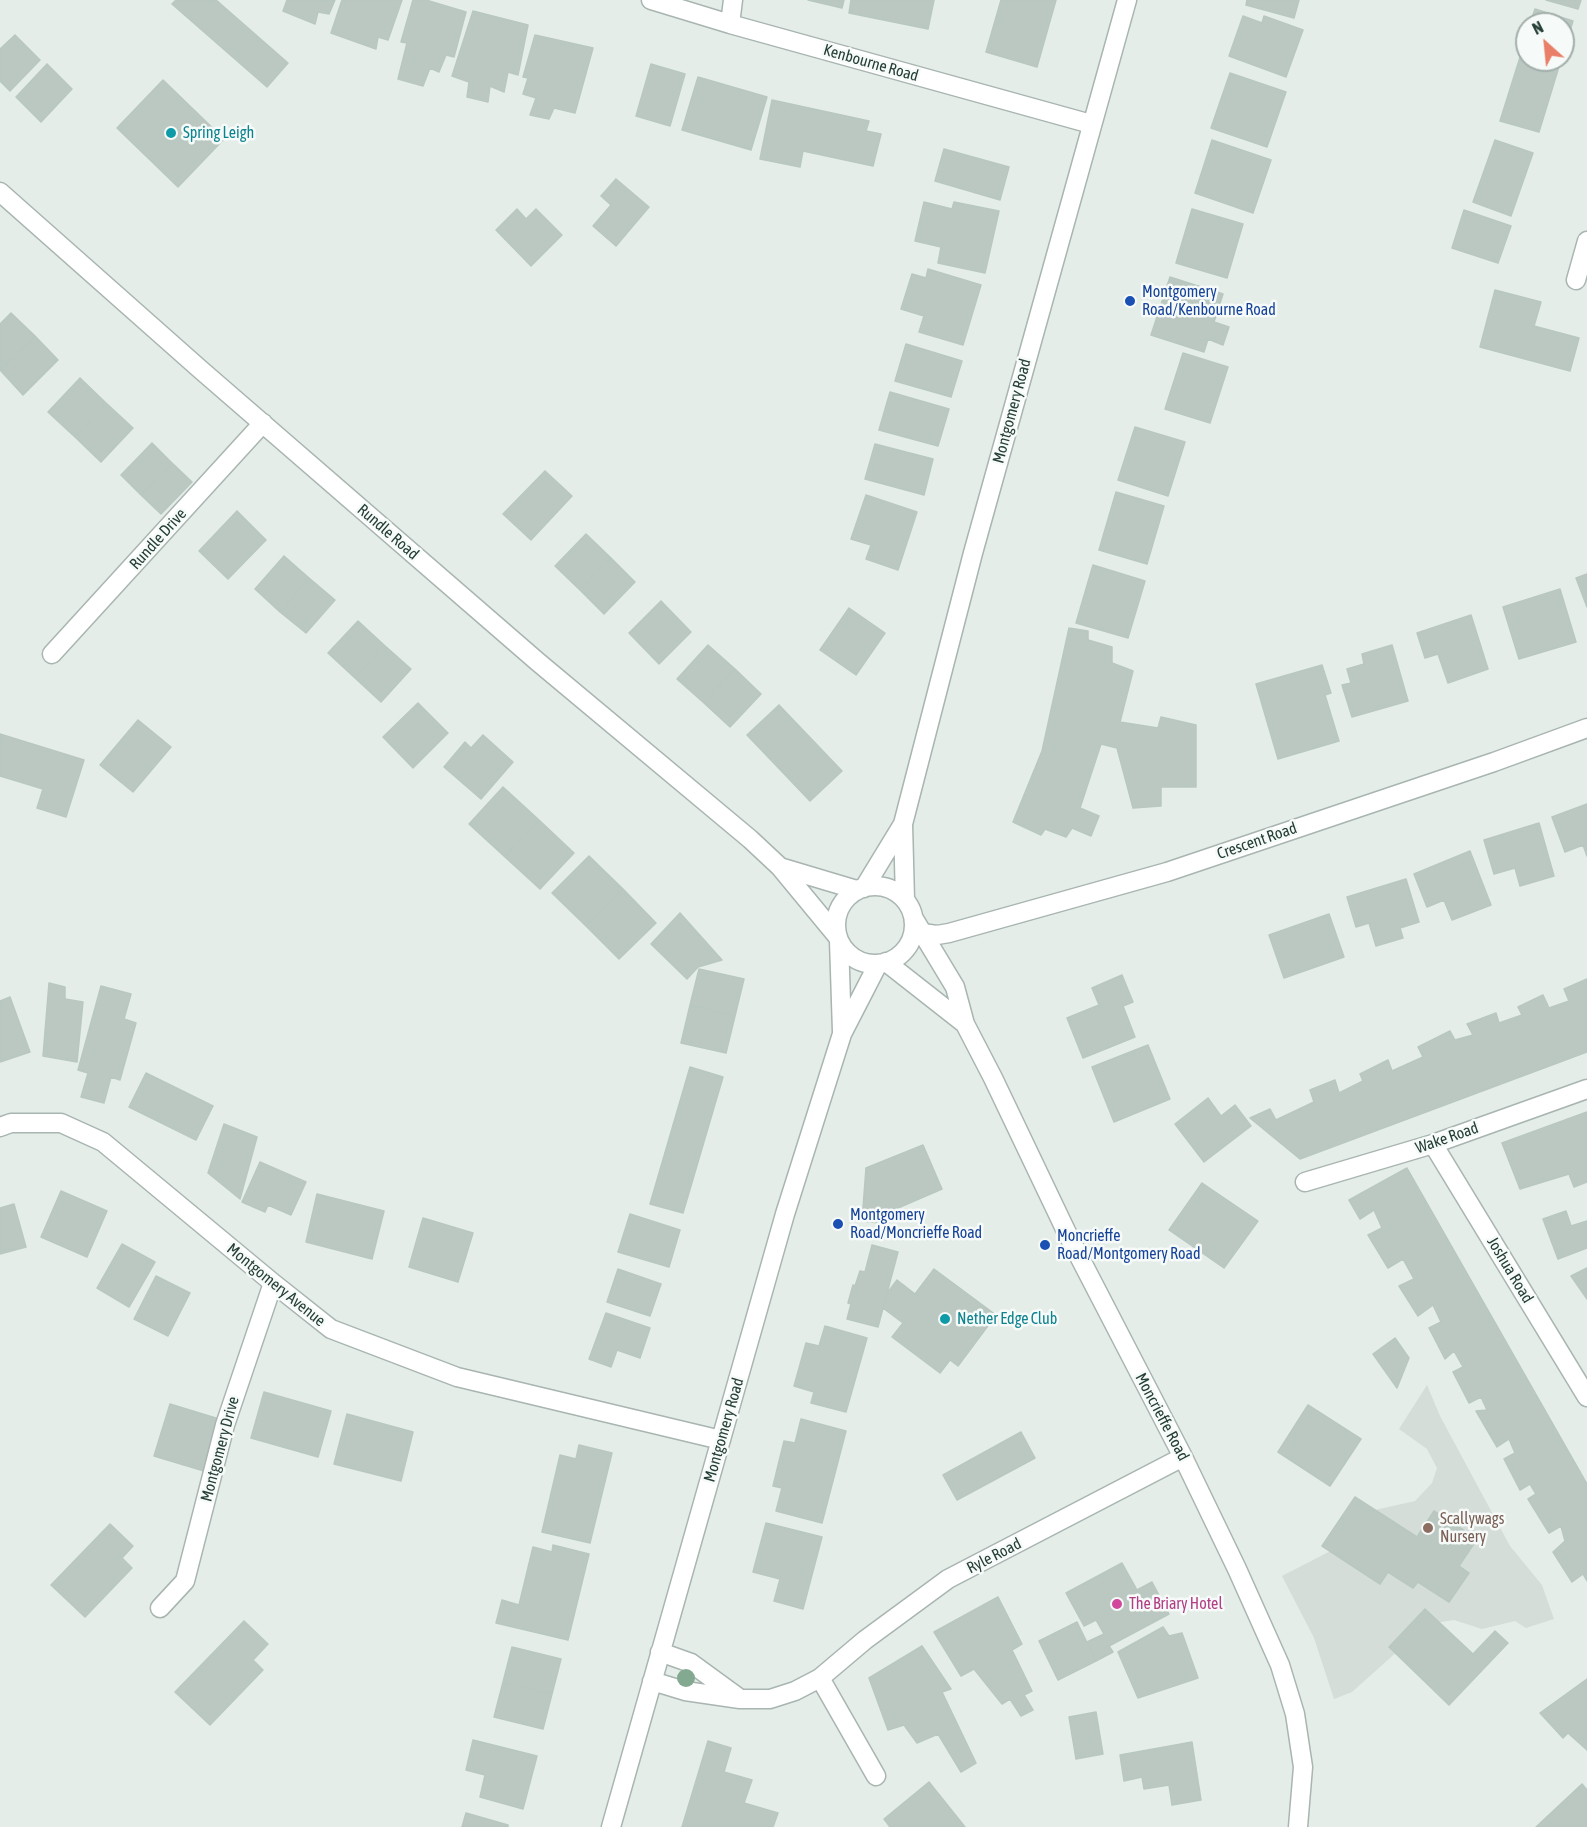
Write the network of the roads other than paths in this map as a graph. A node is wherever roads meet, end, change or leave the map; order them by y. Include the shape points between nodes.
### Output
1 (651, 0) edge
2 (734, 0) edge
3 (1127, 0) edge
4 (701, 7) edge
5 (730, 24) junction
6 (1091, 124) junction
7 (0, 192) edge
8 (1587, 241) edge
9 (1576, 280) dead end
10 (263, 423) junction
11 (52, 654) dead end
12 (1587, 728) edge
13 (903, 824) junction
14 (780, 867) junction
15 (860, 889) junction
16 (905, 900) junction
17 (918, 926) junction
18 (838, 938) junction
19 (882, 963) junction
20 (965, 1024) junction
21 (842, 1034) junction
22 (1587, 1089) edge
23 (0, 1126) edge
24 (1433, 1144) junction
25 (1305, 1182) dead end
26 (273, 1283) junction
27 (1585, 1390) edge
28 (721, 1440) junction
29 (1183, 1457) junction
30 (160, 1608) dead end
31 (660, 1652) junction
32 (820, 1678) junction
33 (652, 1681) junction
34 (740, 1699) junction
35 (876, 1776) dead end
36 (611, 1827) edge
37 (1298, 1827) edge

1 - 4 street, Kenbourne Road
2 - 5 street
3 - 6 street, Montgomery Road
4 - 5 street, Kenbourne Road
5 - 6 street, Kenbourne Road
6 - 13 street, Montgomery Road
7 - 10 street, Rundle Road
8 - 9 street
10 - 11 street, Rundle Drive
10 - 14 street, Rundle Road
12 - 17 street, Crescent Road via 1167,872 949,933 937,935
13 - 15 street, Montgomery Road
13 - 16 street, Montgomery Road
14 - 15 street, Rundle Road
14 - 18 street, Rundle Road
15 - 16 street via 886,887
15 - 18 street via 842,904 837,914
16 - 17 street
17 - 19 street via 908,946 894,959
17 - 20 street, Moncrieffe Road via 955,987
18 - 19 street via 855,958
18 - 21 street, Montgomery Road
19 - 20 street, Moncrieffe Road
19 - 21 street, Montgomery Road
20 - 29 street, Moncrieffe Road
21 - 28 street, Montgomery Road via 784,1214
22 - 24 street, Wake Road
23 - 26 street, Montgomery Avenue via 61,1123 103,1142
24 - 25 street, Wake Road
24 - 27 street, Joshua Road
26 - 28 street, Montgomery Avenue via 332,1329 457,1377
26 - 30 street, Montgomery Drive via 225,1425 185,1581
28 - 31 street, Montgomery Road
29 - 32 street, Ryle Road via 948,1580
29 - 37 street, Moncrieffe Road via 1280,1665 1295,1714 1303,1767
31 - 33 street, Montgomery Road
31 - 34 street via 691,1663
32 - 34 street, Ryle Road via 770,1700
32 - 35 street
33 - 34 street, Ryle Road via 685,1691
33 - 36 street, Montgomery Road

